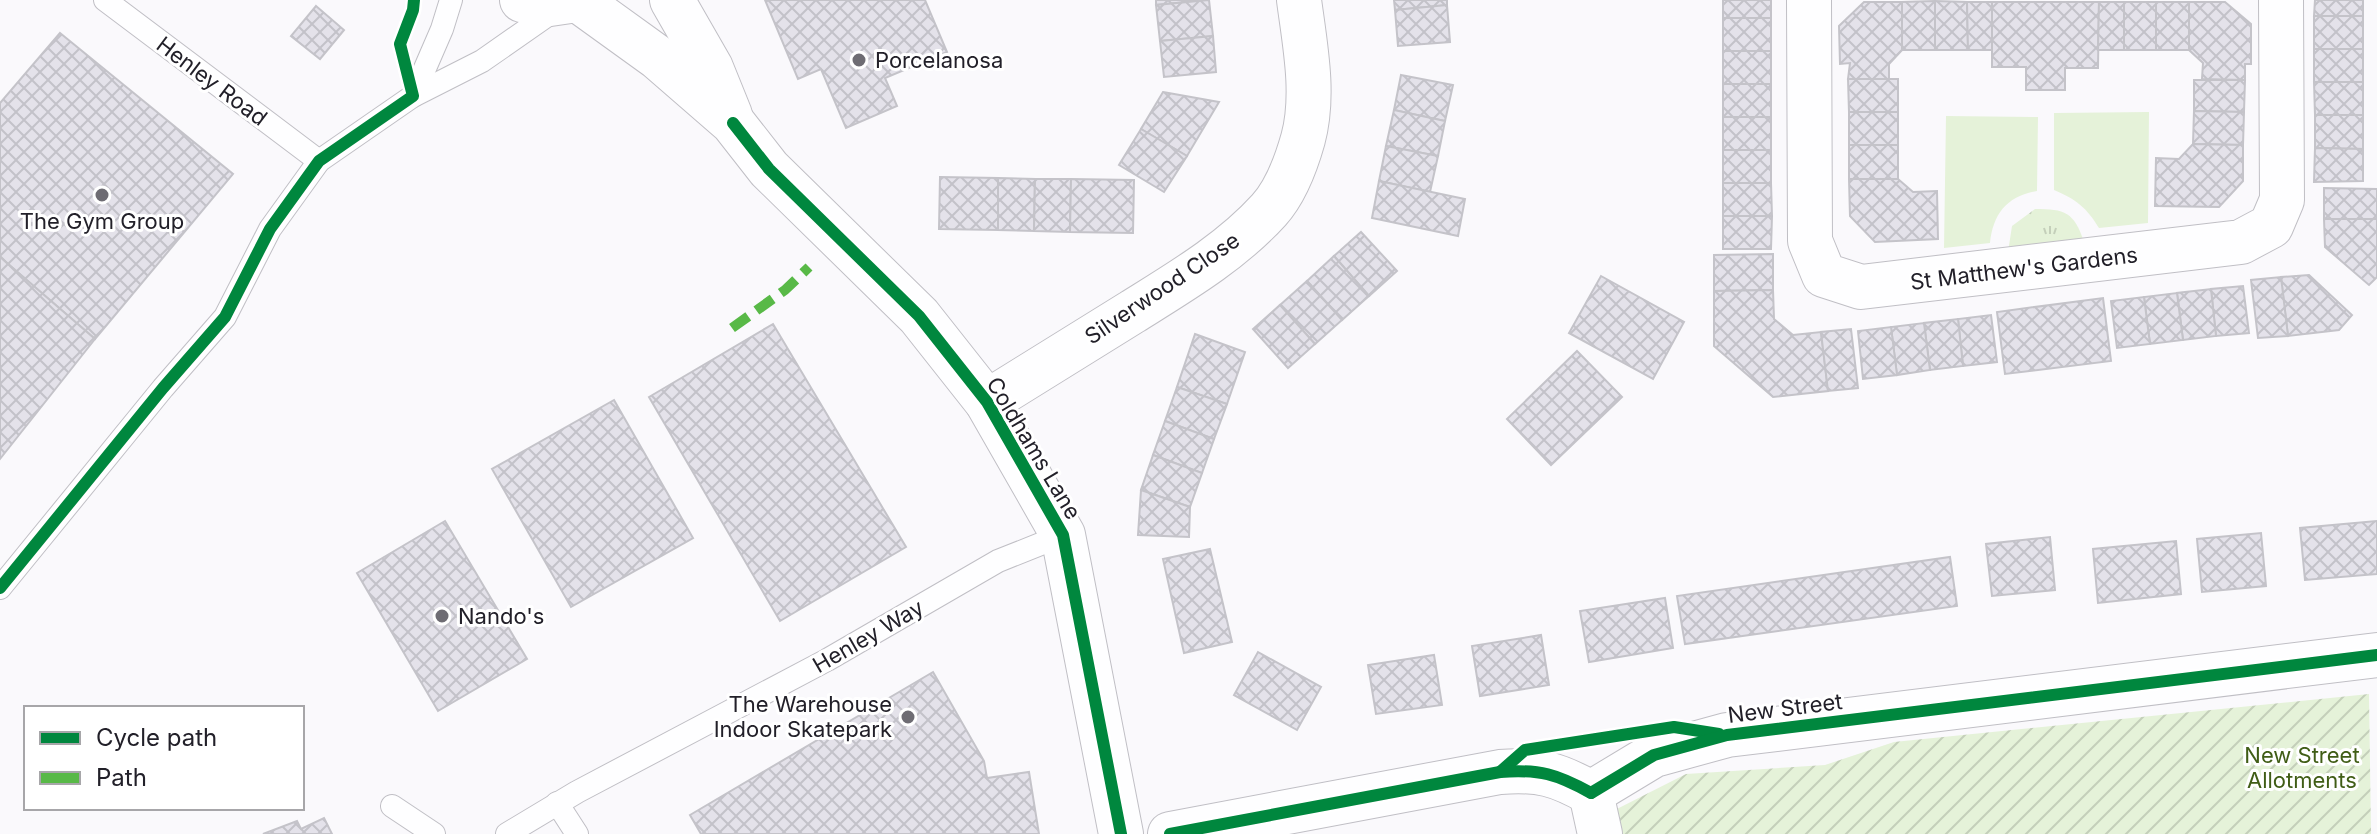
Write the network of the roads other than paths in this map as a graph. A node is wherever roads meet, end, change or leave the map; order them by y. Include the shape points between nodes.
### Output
1 (105, 0) edge
2 (451, 0) edge
3 (672, 0) edge
4 (1299, 0) edge
5 (1809, 0) edge
6 (2281, 0) edge
7 (560, 1) edge
8 (413, 96) junction
9 (733, 123) junction
10 (319, 161) junction
11 (987, 402) junction
12 (1063, 535) junction
13 (0, 588) edge
14 (2377, 655) edge
15 (557, 803) junction
16 (392, 806) dead end
17 (1596, 814) edge
18 (434, 834) edge
19 (507, 834) edge
20 (577, 834) edge
21 (1121, 834) edge
22 (1170, 834) edge

1 - 10 lane, Henley Road
2 - 8 lane
3 - 9 street, Coldhams Lane via 711,68
4 - 11 street, Silverwood Close via 1308,98 1304,137 1291,175 1270,209 1223,252
5 - 6 street, St Matthew's Gardens via 1810,241 1824,275 1861,287 2241,242 2271,226 2282,200
7 - 8 lane via 482,61
7 - 9 street, Coldhams Lane via 657,57
8 - 10 lane
9 - 11 street, Coldhams Lane via 769,169 919,316
10 - 13 lane via 270,229 225,317
11 - 12 street, Coldhams Lane
12 - 15 lane, Henley Way via 998,561 827,660
12 - 21 street, Coldhams Lane
14 - 17 street, New Street via 1727,735 1654,755
15 - 19 lane, Henley Way
15 - 20 lane
16 - 18 lane
17 - 22 street, New Street via 1567,780 1533,770

